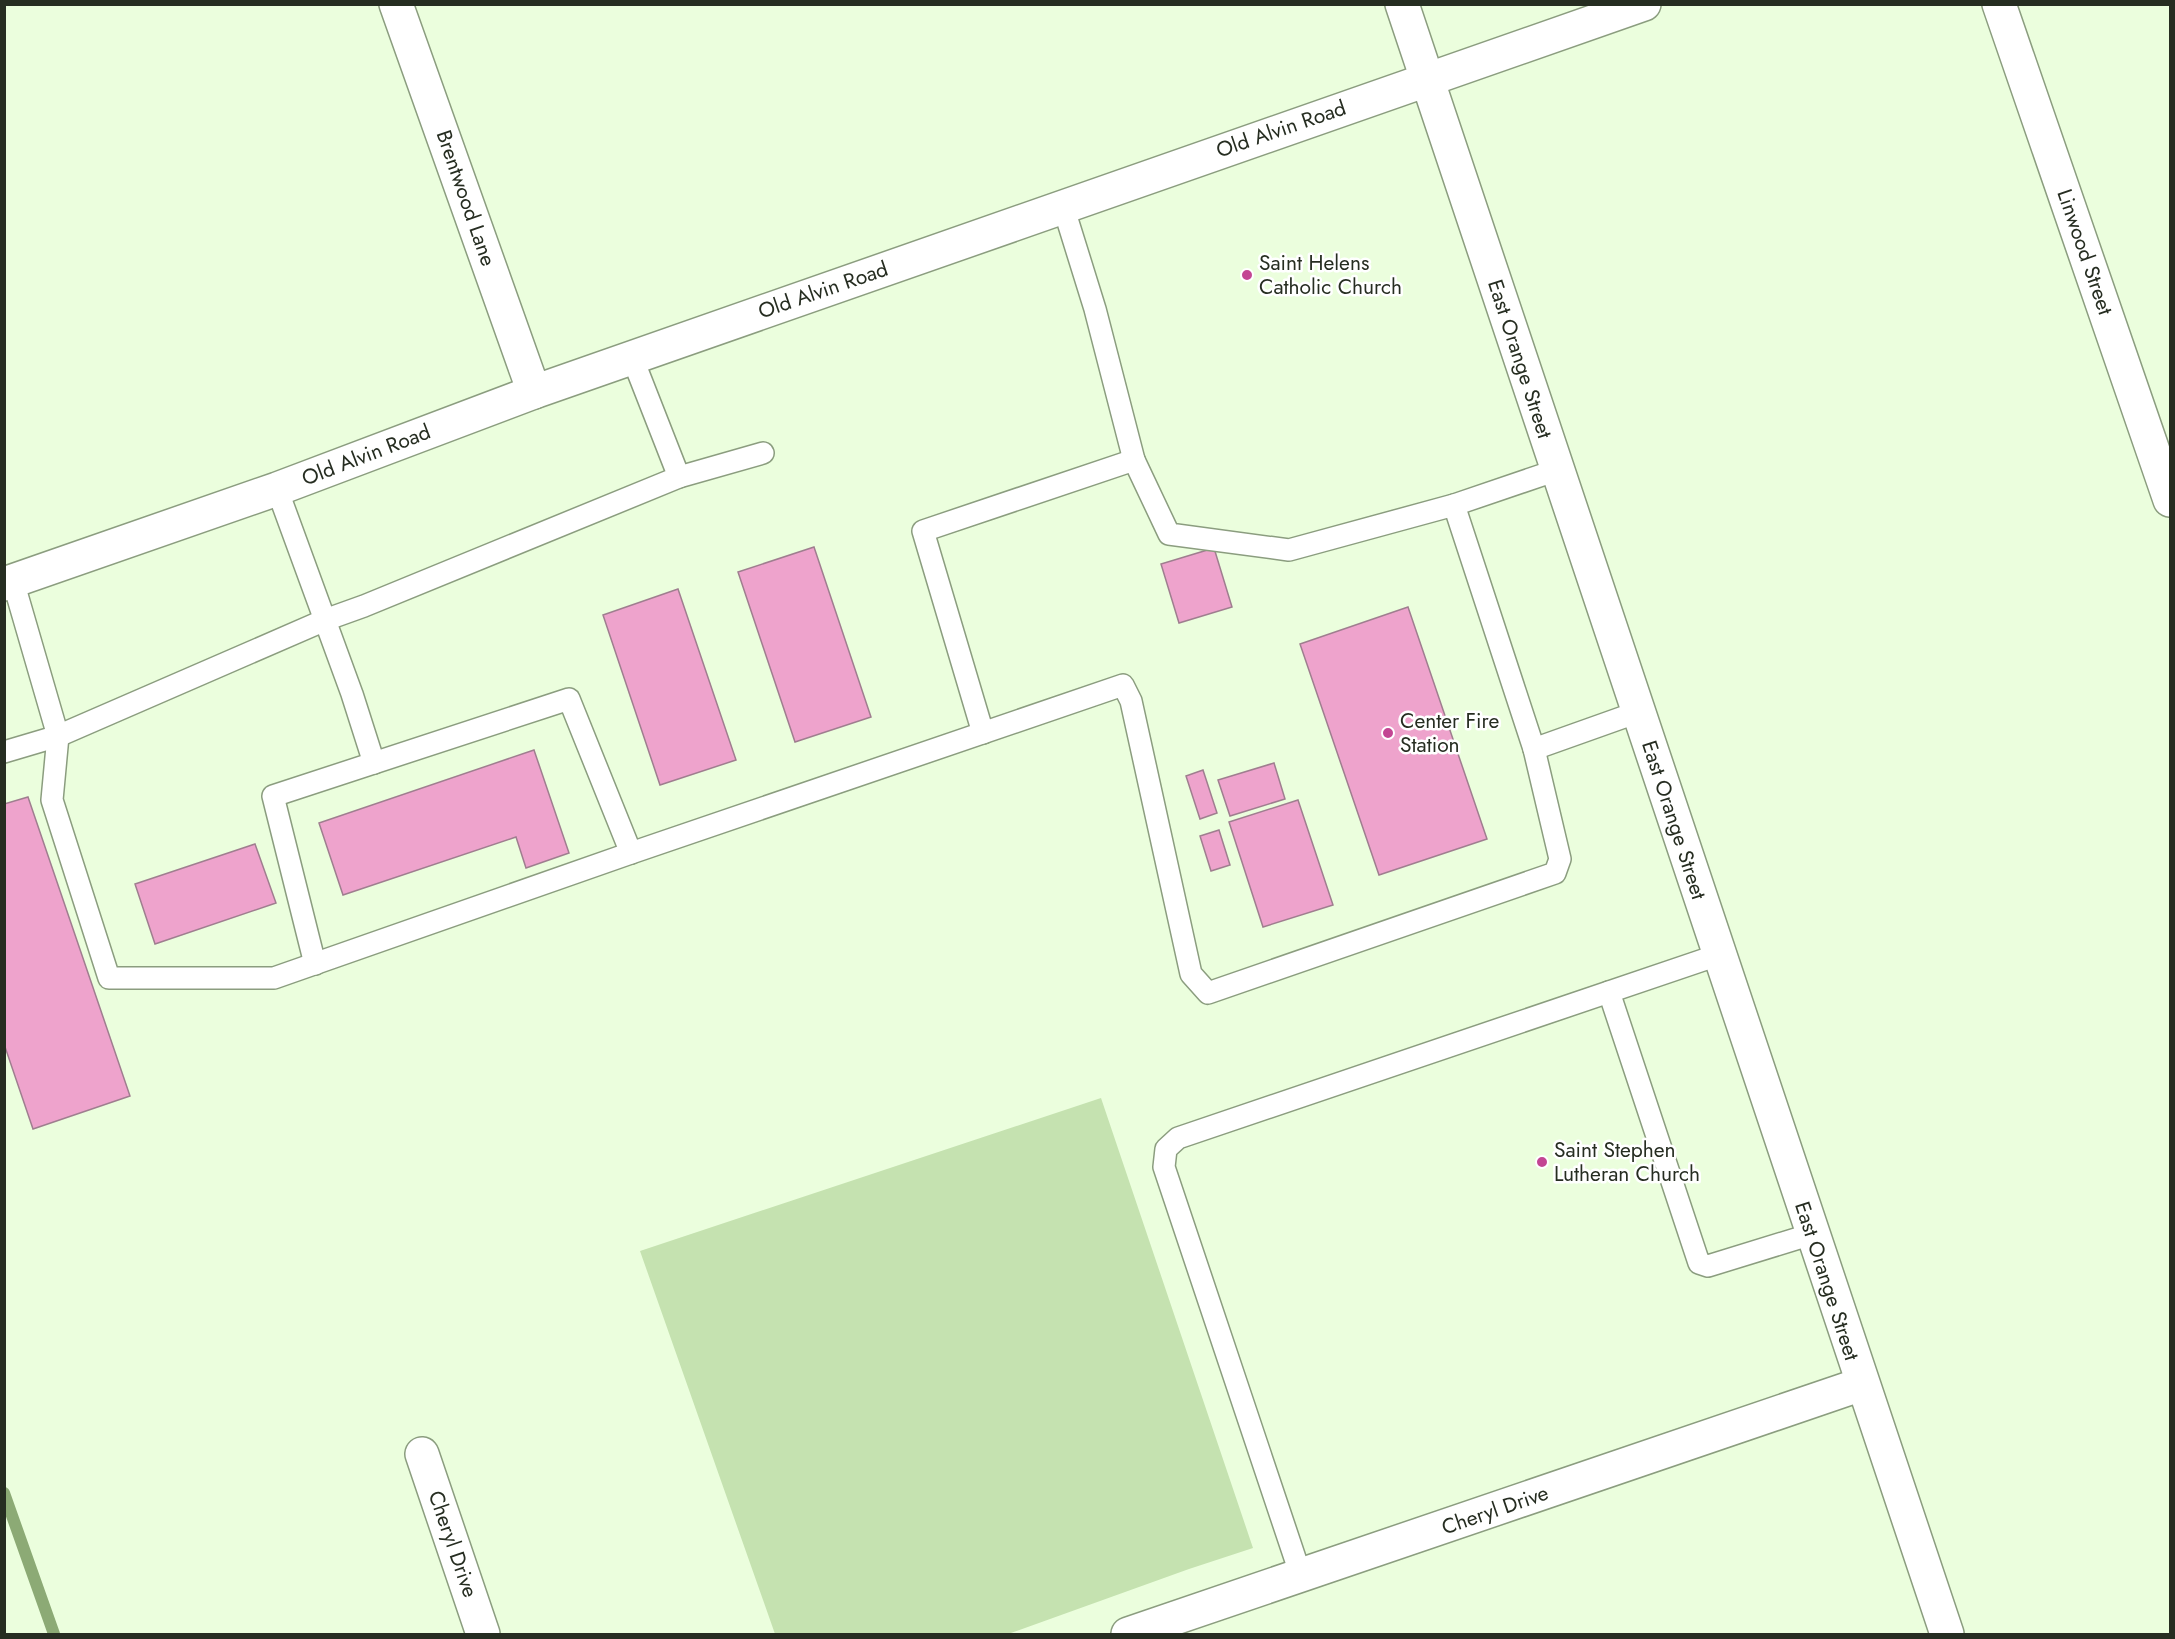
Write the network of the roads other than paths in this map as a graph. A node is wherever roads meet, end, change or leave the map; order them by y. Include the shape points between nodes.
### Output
1 (396, 4) edge
2 (1402, 4) edge
3 (1644, 4) edge
4 (1999, 4) edge
5 (1427, 79) junction
6 (1063, 206) junction
7 (632, 357) junction
8 (534, 392) junction
9 (763, 453) dead end
10 (1134, 460) junction
11 (1557, 470) junction
12 (679, 477) junction
13 (277, 489) junction
14 (2170, 500) edge
15 (1454, 505) junction
16 (9, 582) edge
17 (326, 620) junction
18 (1638, 712) junction
19 (983, 734) junction
20 (58, 736) junction
21 (1534, 749) junction
22 (4, 752) edge
23 (374, 763) junction
24 (631, 853) junction
25 (1718, 955) junction
26 (315, 964) junction
27 (1609, 992) junction
28 (1812, 1234) junction
29 (1862, 1384) junction
30 (422, 1454) dead end
31 (1301, 1576) junction
32 (483, 1635) edge
33 (1128, 1635) edge
34 (1947, 1635) edge

1 - 8 street, Brentwood Lane
2 - 5 street, East Orange Street
3 - 5 street, Old Alvin Road
4 - 14 street, Linwood Street
5 - 6 street, Old Alvin Road
5 - 11 street, East Orange Street
6 - 7 street, Old Alvin Road
6 - 10 lane via 1095,309
7 - 8 street, Old Alvin Road
7 - 12 lane
8 - 13 street, Old Alvin Road
9 - 12 lane
10 - 15 lane via 1169,534 1289,550
10 - 19 lane via 923,531
11 - 15 lane
11 - 18 street, East Orange Street
12 - 17 lane
13 - 16 street, Old Alvin Road
13 - 17 lane
15 - 21 lane
16 - 20 lane
17 - 20 lane
17 - 23 lane
18 - 21 lane
18 - 25 street, East Orange Street
19 - 21 lane via 1123,685 1131,701 1191,974 1208,993 1555,873 1560,859
19 - 24 lane
20 - 22 lane
20 - 26 lane via 52,800 109,978 274,978
23 - 24 lane via 569,699
23 - 26 lane via 273,796
24 - 26 lane
25 - 27 lane
25 - 28 street, East Orange Street
27 - 28 lane via 1699,1263 1708,1266
27 - 31 lane via 1178,1138 1166,1149 1164,1167
28 - 29 street, East Orange Street
29 - 31 street, Cheryl Drive
29 - 34 street, East Orange Street
30 - 32 street, Cheryl Drive
31 - 33 street, Cheryl Drive

